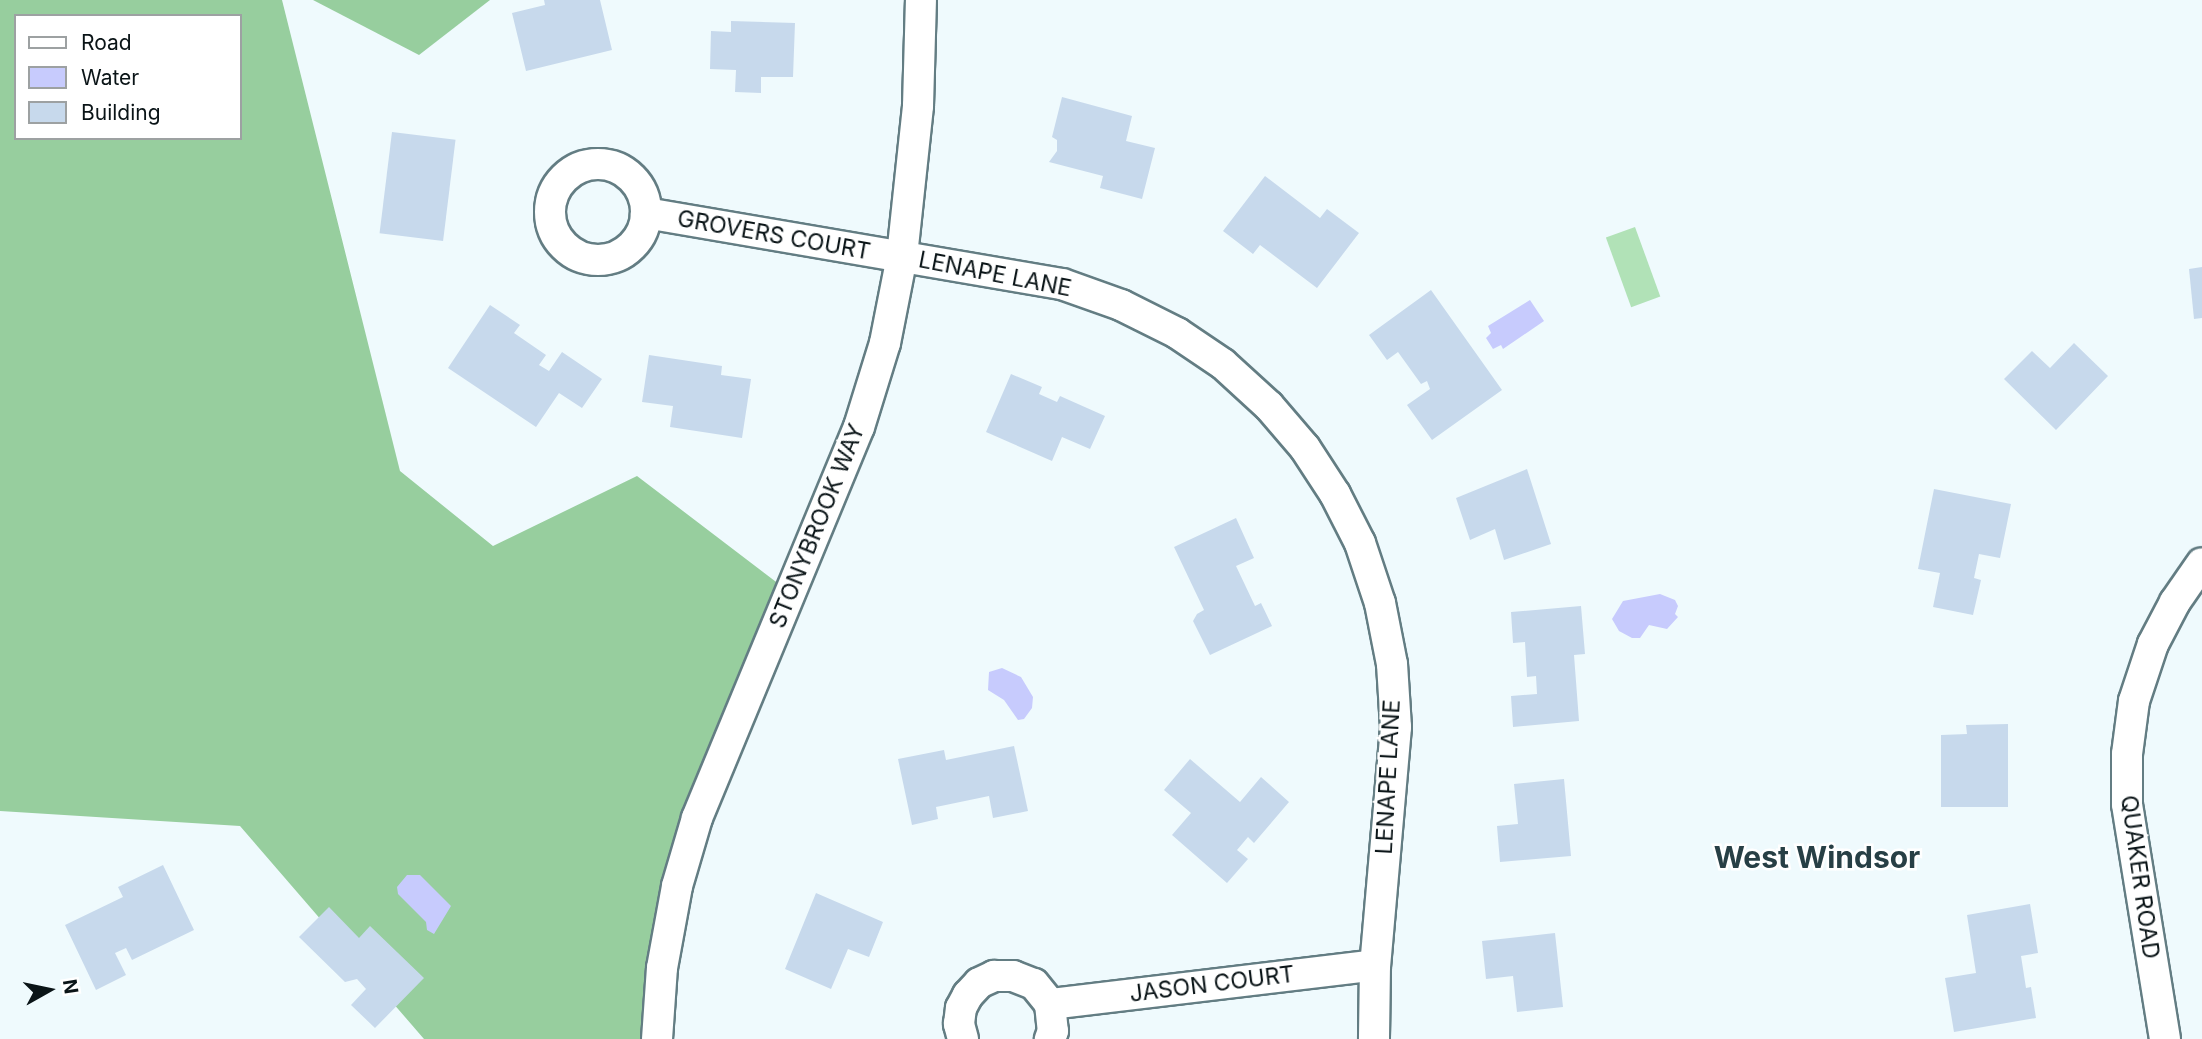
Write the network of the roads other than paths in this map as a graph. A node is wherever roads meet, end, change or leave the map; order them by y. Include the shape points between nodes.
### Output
1 (921, 0) edge
2 (646, 213) dead end
3 (902, 256) junction
4 (2202, 563) edge
5 (1375, 965) junction
6 (1050, 1004) junction
7 (657, 1039) edge
8 (963, 1039) edge
9 (1050, 1039) edge
10 (1374, 1039) edge
11 (2165, 1039) edge

1 - 3 street, STONYBROOK WAY via 918,106
2 - 3 street, GROVERS COURT
3 - 5 street, LENAPE LANE via 1062,284 1121,305 1177,333 1223,364 1269,406 1305,448 1360,543 1380,603 1392,664 1395,727
3 - 7 street, STONYBROOK WAY via 885,343 859,427 697,818 664,954
4 - 11 street, QUAKER ROAD via 2153,645 2134,701 2127,754 2127,804
5 - 6 street, JASON COURT
5 - 10 street, LENAPE LANE
6 - 8 street via 1034,984 1013,976 994,976 979,984 964,1002 959,1024
6 - 9 street

